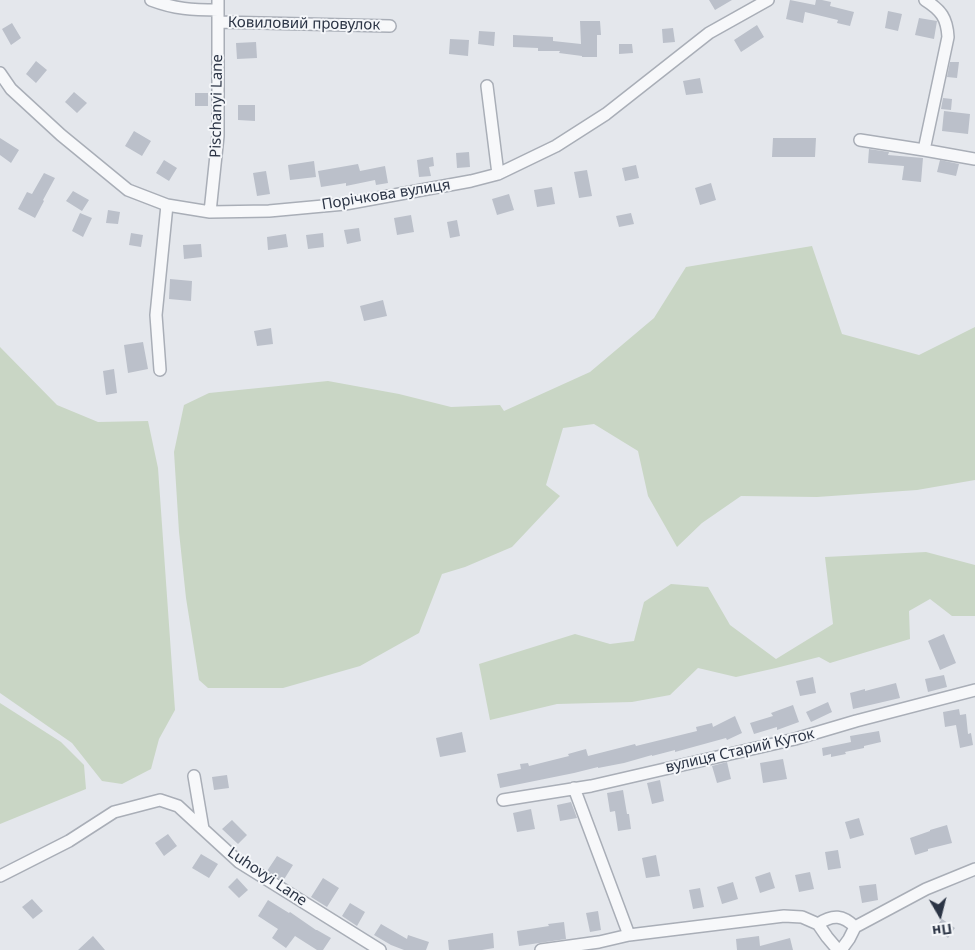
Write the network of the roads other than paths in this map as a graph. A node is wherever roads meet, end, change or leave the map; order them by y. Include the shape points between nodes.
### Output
1 (151, 0) edge
2 (768, 0) edge
3 (926, 0) edge
4 (218, 5) edge
5 (218, 22) junction
6 (390, 26) dead end
7 (0, 73) edge
8 (487, 86) dead end
9 (860, 140) dead end
10 (924, 150) junction
11 (975, 159) edge
12 (498, 174) junction
13 (167, 205) junction
14 (210, 212) junction
15 (160, 370) dead end
16 (975, 690) edge
17 (194, 776) dead end
18 (574, 788) junction
19 (503, 800) dead end
20 (203, 830) junction
21 (975, 868) edge
22 (0, 876) edge
23 (818, 924) junction
24 (855, 927) junction
25 (629, 935) junction
26 (380, 950) edge
27 (541, 950) edge
28 (839, 950) edge

1 - 4 street via 188,10
2 - 12 street, Порічкова вулиця via 709,33 606,114 556,146
3 - 10 street via 943,15 948,37
4 - 5 street, Pischanyi Lane
5 - 6 street, Ковиловий провулок
5 - 14 street, Pischanyi Lane via 218,136
7 - 13 street, Порічкова вулиця via 11,89 61,135 128,190
8 - 12 street
9 - 10 street
10 - 11 street
12 - 14 street, Порічкова вулиця via 345,204
13 - 14 street, Порічкова вулиця
13 - 15 street via 156,315
16 - 18 street, вулиця Старий Куток via 795,739
17 - 20 street
18 - 19 street, вулиця Старий Куток
18 - 25 street
20 - 22 street, Luhovyi Lane via 178,806 160,800 114,812 69,842
20 - 26 street, Luhovyi Lane via 239,862
21 - 24 street via 926,889
23 - 24 street via 825,919 842,917
23 - 25 street via 802,917 784,916
23 - 28 street
24 - 28 street
25 - 27 street

